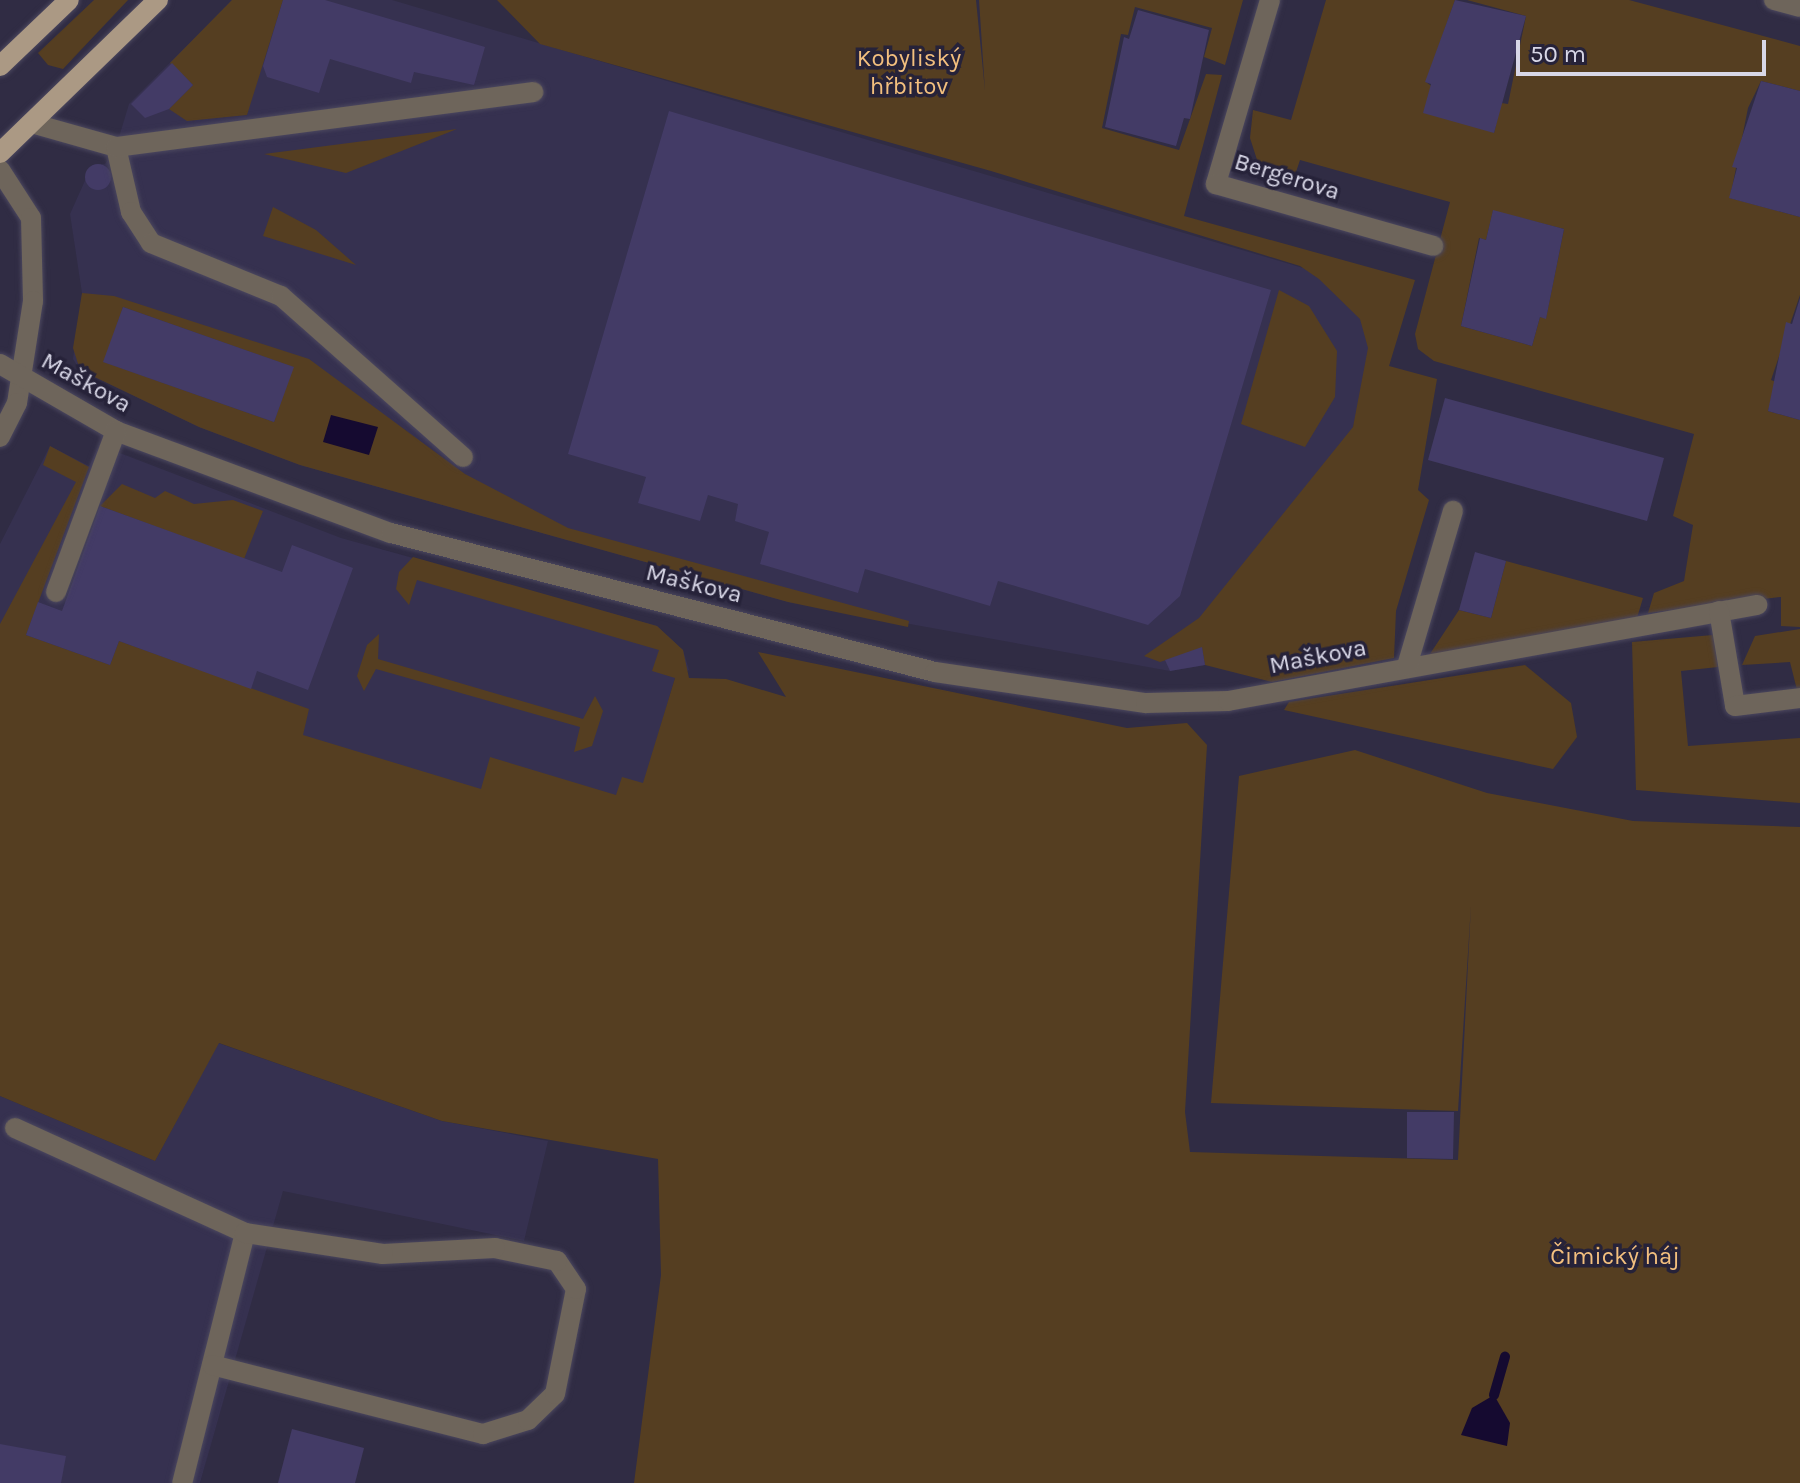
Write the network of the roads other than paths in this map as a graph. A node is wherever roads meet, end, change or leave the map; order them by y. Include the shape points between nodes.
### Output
1 (69, 0) edge
2 (158, 0) edge
3 (1270, 0) edge
4 (1774, 0) edge
5 (1800, 7) edge
6 (0, 66) edge
7 (533, 92) dead end
8 (31, 123) junction
9 (116, 147) junction
10 (0, 153) edge
11 (0, 170) edge
12 (1433, 246) dead end
13 (0, 364) edge
14 (22, 378) junction
15 (116, 431) junction
16 (0, 437) edge
17 (463, 457) dead end
18 (1453, 511) dead end
19 (56, 592) dead end
20 (1757, 605) dead end
21 (1719, 611) junction
22 (1407, 666) junction
23 (1800, 698) edge
24 (15, 1128) dead end
25 (245, 1233) junction
26 (212, 1365) junction
27 (182, 1483) edge

1 - 6 main road
2 - 8 main road
3 - 12 street, Bergerova via 1216,184
4 - 5 street
7 - 9 street
8 - 9 street
8 - 10 main road
9 - 17 street via 125,160 131,212 151,243 281,296
11 - 14 street via 31,218 33,301
13 - 14 street, Maškova
14 - 15 street, Maškova
14 - 16 street
15 - 19 street
15 - 22 street, Maškova via 391,533 935,672 1146,703 1228,701
18 - 22 street
20 - 21 street, Maškova
21 - 22 street, Maškova
21 - 23 street via 1735,706
24 - 25 street
25 - 26 street
25 - 26 street via 383,1254 495,1248 557,1261 576,1289 555,1394 528,1420 483,1434
26 - 27 street

